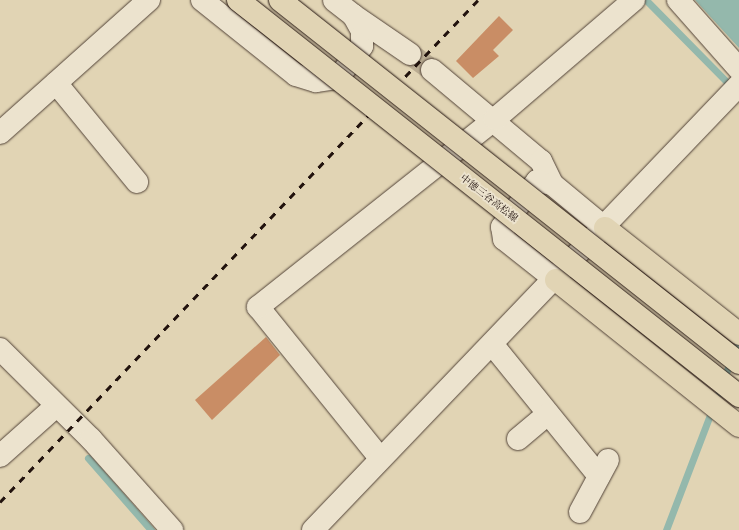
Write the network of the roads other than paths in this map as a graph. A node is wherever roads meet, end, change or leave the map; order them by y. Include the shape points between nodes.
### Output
1 (149, 0) edge
2 (202, 0) edge
3 (238, 0) edge
4 (280, 0) edge
5 (334, 0) edge
6 (634, 0) edge
7 (678, 0) edge
8 (353, 15) junction
9 (410, 54) tunnel mouth
10 (739, 69) edge
11 (432, 70) tunnel mouth
12 (56, 83) junction
13 (739, 85) edge
14 (495, 119) junction
15 (0, 133) edge
16 (136, 182) dead end
17 (552, 184) junction
18 (605, 228) junction
19 (556, 280) junction
20 (739, 334) edge
21 (492, 344) junction
22 (0, 349) edge
23 (739, 363) edge
24 (739, 396) edge
25 (55, 407) junction
26 (548, 414) junction
27 (739, 426) edge
28 (518, 439) dead end
29 (0, 456) edge
30 (380, 458) junction
31 (580, 512) dead end
32 (325, 525) edge
33 (172, 530) edge

1 - 12 street
2 - 8 street via 296,75 316,82 338,78 362,46 362,31
3 - 24 main road, 中徳三谷高松線, bridge
4 - 23 main road, bridge
5 - 8 street
6 - 14 street
7 - 10 street
8 - 9 street
11 - 14 street
12 - 15 street
12 - 16 street
13 - 18 street
14 - 17 street via 541,161
14 - 30 street via 258,307
17 - 18 street
17 - 19 street via 537,181 502,227 504,239
18 - 19 street
18 - 20 main road
19 - 21 street
19 - 27 main road
21 - 26 street
21 - 30 street
22 - 25 street
25 - 29 street
25 - 33 street via 91,439
26 - 28 street
26 - 31 street via 604,468
30 - 32 street

